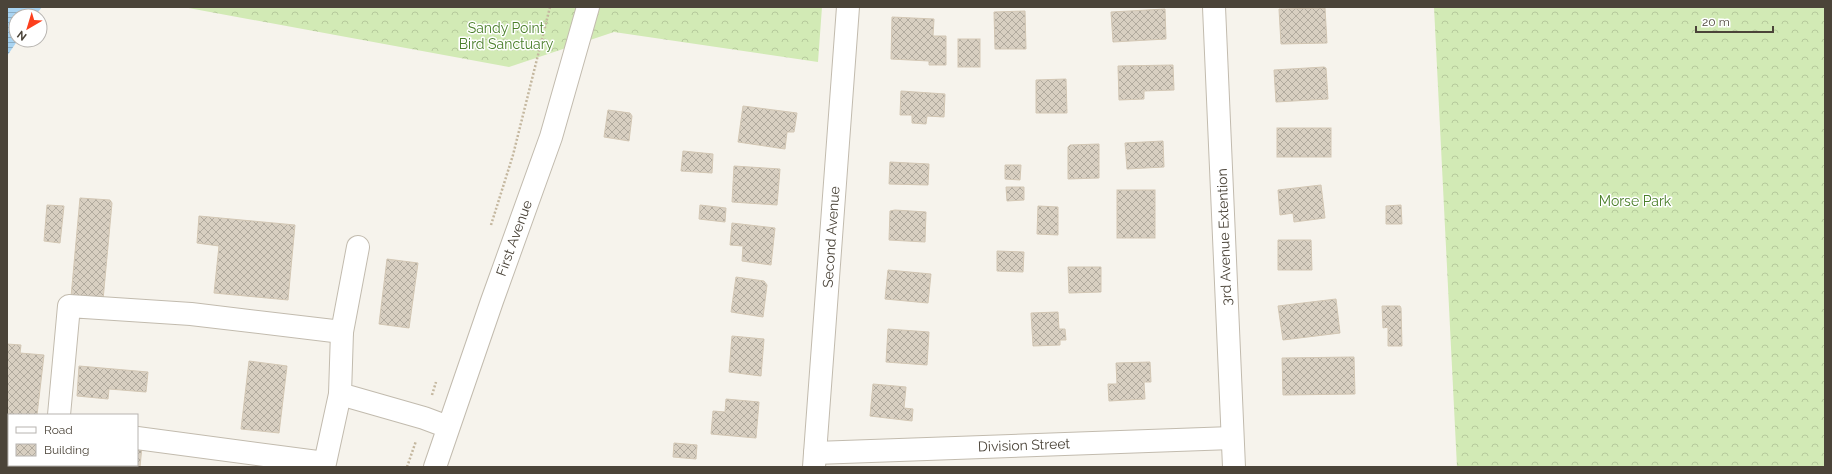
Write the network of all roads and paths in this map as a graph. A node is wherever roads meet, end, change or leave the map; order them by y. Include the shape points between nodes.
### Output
1 (550, 7) edge
2 (588, 7) edge
3 (848, 7) edge
4 (1214, 7) edge
5 (496, 211) dead end
6 (358, 247) dead end
7 (342, 332) junction
8 (340, 394) junction
9 (59, 414) edge
10 (448, 428) junction
11 (138, 438) edge
12 (1232, 438) junction
13 (814, 460) edge
14 (435, 467) edge
15 (1234, 467) edge

1 - 5 path via 513,155
2 - 10 street, First Avenue via 552,136
3 - 13 street, Second Avenue
4 - 12 street, 3rd Avenue Extention
6 - 7 street
7 - 8 street
7 - 9 street via 191,314 69,306
8 - 10 street via 424,418
8 - 11 street via 325,463
10 - 14 street, First Avenue
12 - 13 street, Division Street
12 - 15 street, 3rd Avenue Extention

